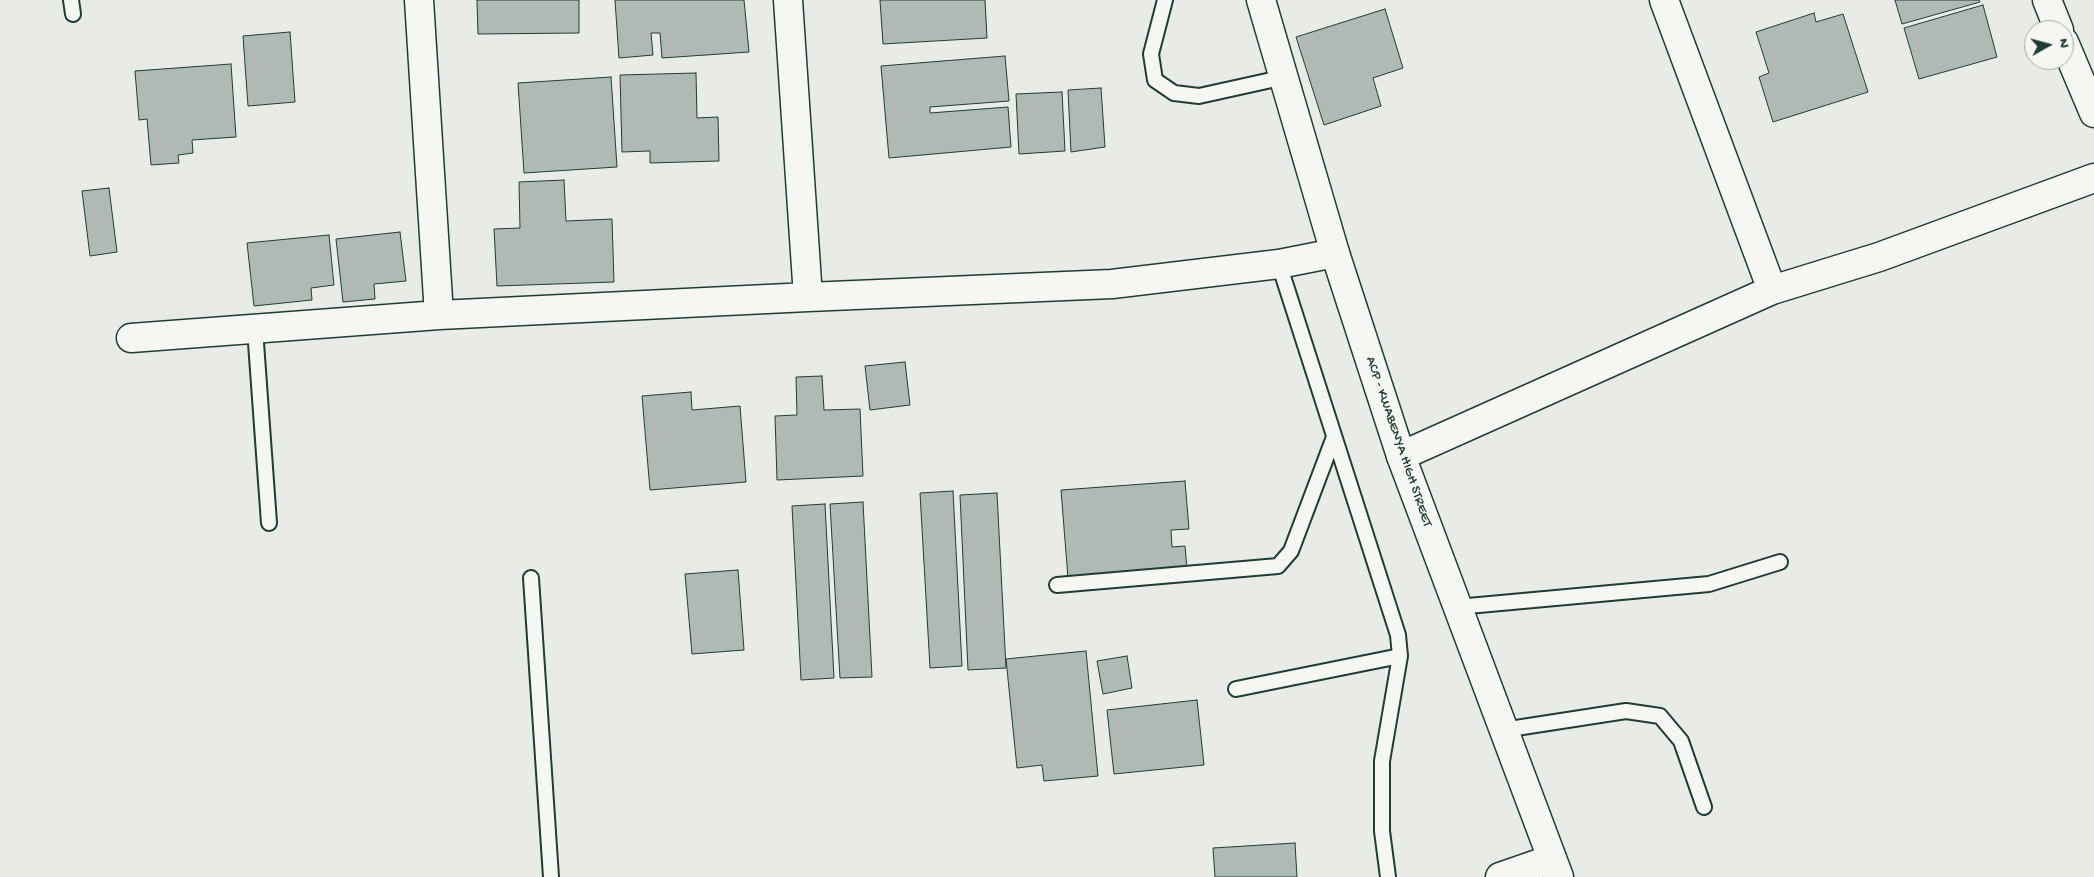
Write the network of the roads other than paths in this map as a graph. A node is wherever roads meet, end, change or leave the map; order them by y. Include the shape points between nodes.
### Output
1 (419, 0) edge
2 (788, 0) edge
3 (1165, 0) edge
4 (1261, 0) edge
5 (1664, 0) edge
6 (2047, 0) edge
7 (2055, 20) edge
8 (2074, 66) edge
9 (1285, 77) junction
10 (2094, 113) edge
11 (2094, 178) edge
12 (1335, 253) junction
13 (1279, 264) junction
14 (1772, 290) junction
15 (808, 298) junction
16 (439, 315) junction
17 (255, 328) junction
18 (130, 338) dead end
19 (1334, 437) junction
20 (1400, 456) junction
21 (269, 523) dead end
22 (1780, 562) dead end
23 (531, 578) dead end
24 (1057, 585) dead end
25 (1457, 607) junction
26 (1400, 656) junction
27 (1236, 689) dead end
28 (1503, 730) junction
29 (1704, 807) dead end
30 (1556, 868) edge
31 (551, 877) edge
32 (1388, 877) edge
33 (1500, 877) edge

1 - 16 street
2 - 15 street
3 - 9 lane via 1151,54 1155,80 1174,93 1199,96
4 - 9 street, ACP - KWABENYA HIGH STREET
5 - 14 street
6 - 7 street
8 - 10 street
9 - 12 street, ACP - KWABENYA HIGH STREET
11 - 14 street via 1879,257
12 - 13 street
12 - 20 street, ACP - KWABENYA HIGH STREET
13 - 15 street via 1112,284
13 - 19 lane
14 - 20 street
15 - 16 street
16 - 17 street
17 - 18 street
17 - 21 lane
19 - 24 lane via 1291,552 1278,566
19 - 26 lane via 1398,636
20 - 25 street, ACP - KWABENYA HIGH STREET
22 - 25 lane via 1709,584
23 - 31 lane
25 - 28 street, ACP - KWABENYA HIGH STREET
26 - 27 lane
26 - 32 lane via 1382,761 1382,831
28 - 29 lane via 1626,711 1660,716 1681,741
28 - 30 street, ACP - KWABENYA HIGH STREET
30 - 33 street

